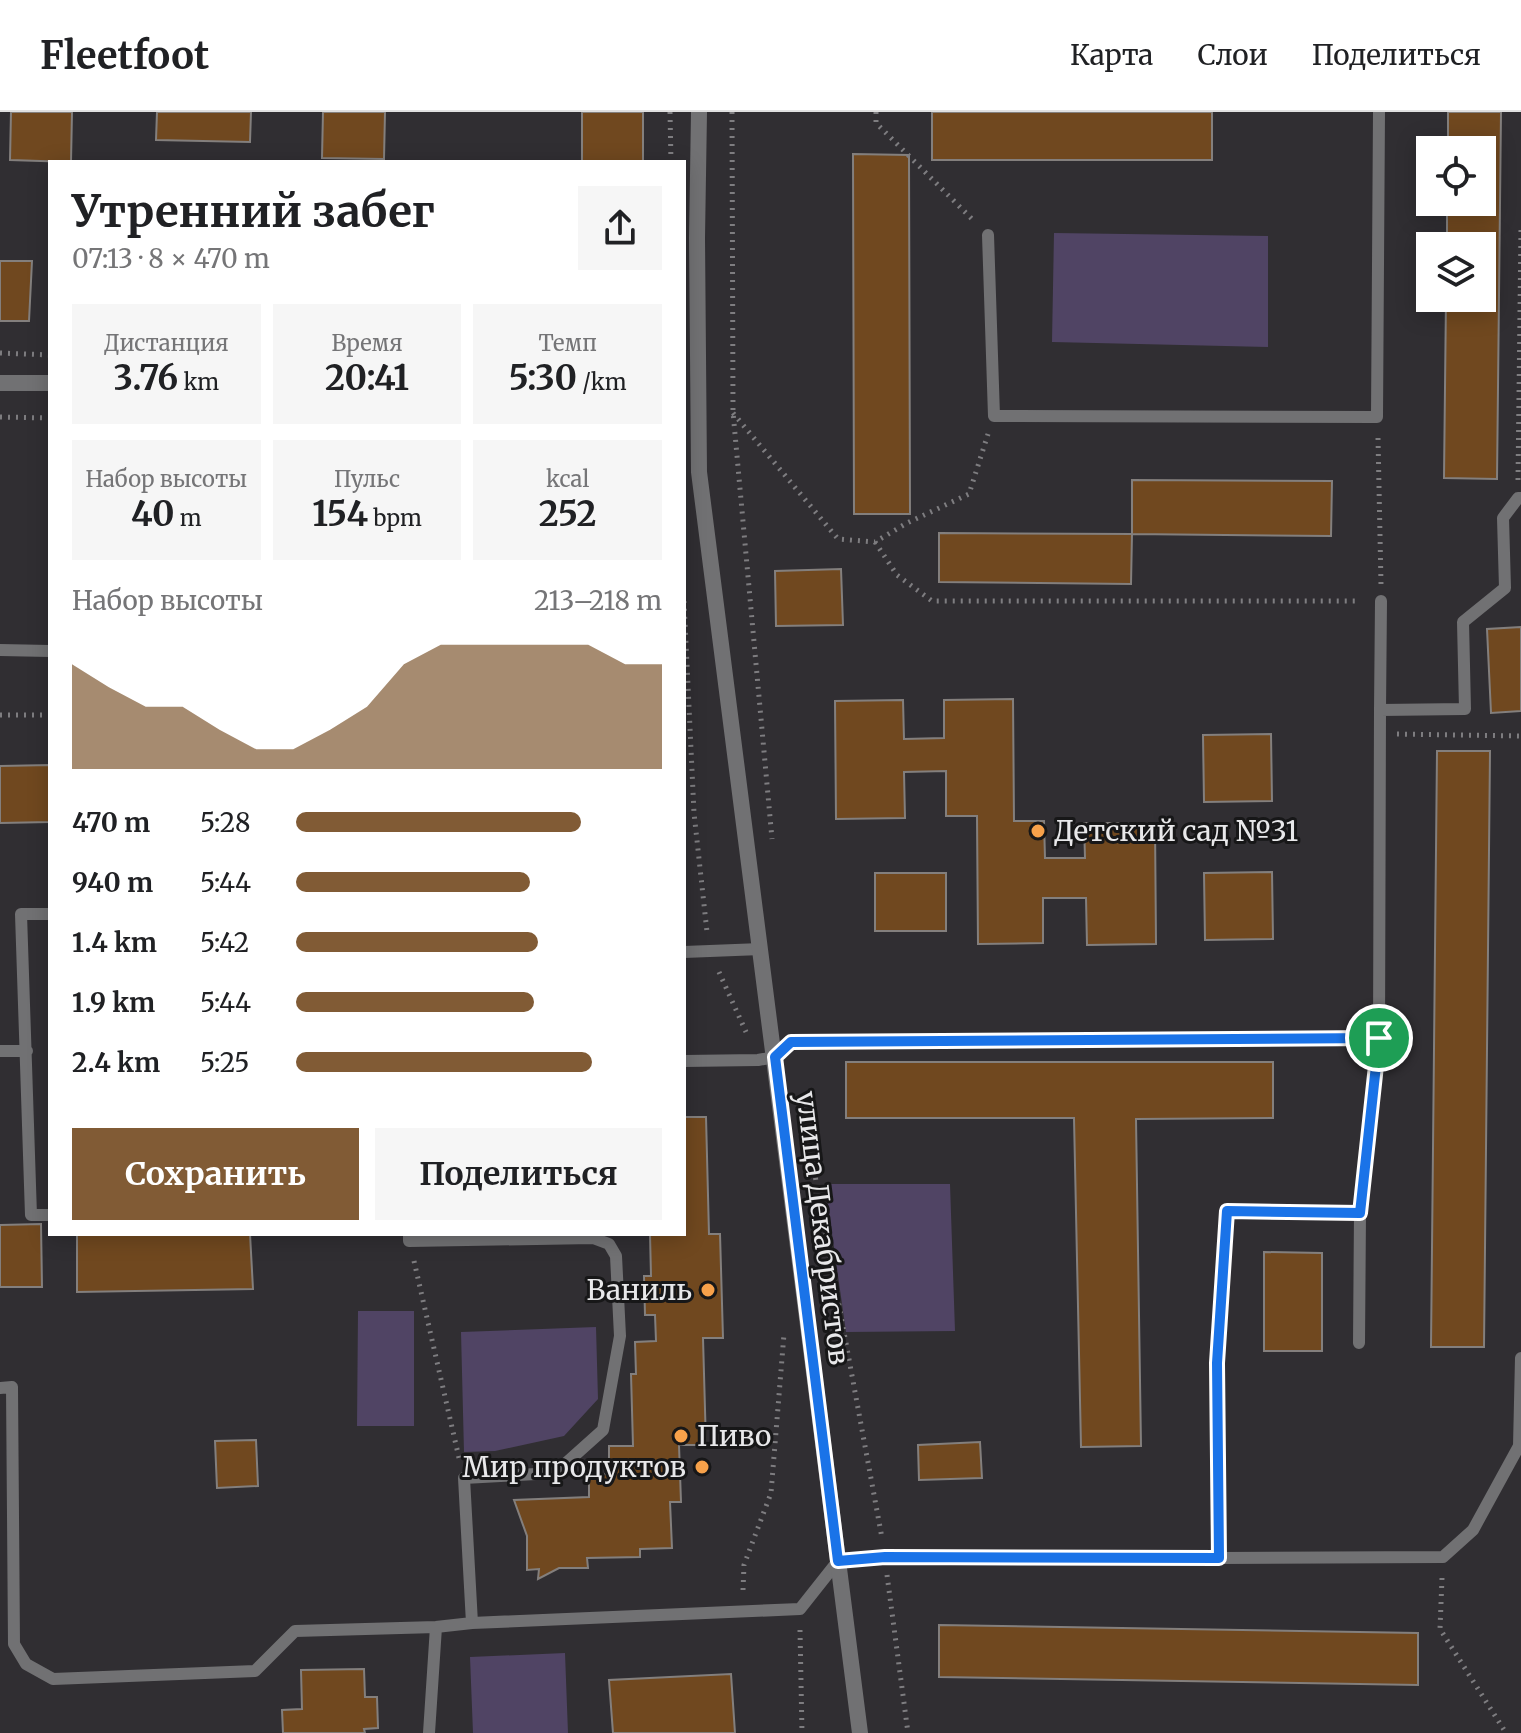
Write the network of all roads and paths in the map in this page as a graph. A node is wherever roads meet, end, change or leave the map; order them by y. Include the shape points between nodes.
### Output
1 (670, 112) edge
2 (699, 112) edge
3 (732, 112) edge
4 (876, 112) edge
5 (1379, 112) edge
6 (671, 160) edge
7 (1521, 229) edge
8 (988, 235) joint
9 (0, 353) edge
10 (48, 355) edge
11 (0, 383) edge
12 (48, 383) edge
13 (691, 396) edge
14 (733, 412) junction
15 (994, 416) junction
16 (0, 417) edge
17 (1377, 417) junction
18 (48, 418) edge
19 (1520, 498) edge
20 (875, 542) junction
21 (1381, 601) junction
22 (686, 643) edge
23 (0, 650) edge
24 (48, 651) edge
25 (1380, 710) junction
26 (0, 715) edge
27 (48, 715) edge
28 (1380, 734) junction
29 (1521, 736) edge
30 (773, 853) dead end
31 (48, 914) edge
32 (761, 949) junction
33 (709, 950) junction
34 (686, 952) edge
35 (1379, 1038) junction
36 (0, 1051) edge
37 (27, 1051) junction
38 (766, 1058) junction
39 (686, 1061) edge
40 (812, 1158) dead end
41 (1360, 1213) junction
42 (48, 1215) edge
43 (409, 1237) edge
44 (784, 1328) dead end
45 (1359, 1343) dead end
46 (1521, 1358) edge
47 (0, 1388) edge
48 (464, 1478) junction
49 (885, 1557) junction
50 (1443, 1557) junction
51 (1219, 1558) junction
52 (838, 1561) junction
53 (800, 1609) junction
54 (743, 1611) junction
55 (472, 1623) junction
56 (436, 1627) junction
57 (429, 1733) edge
58 (802, 1733) edge
59 (860, 1733) edge
60 (908, 1733) edge
61 (1506, 1733) edge

1 - 6 path
2 - 13 street, улица Декабристов
3 - 14 path
4 - 8 path via 876,123
5 - 17 lane
7 - 19 path
8 - 15 lane
9 - 10 path
11 - 12 street
13 - 32 street, улица Декабристов
14 - 20 path via 838,539
14 - 30 path
15 - 17 lane
15 - 20 path via 969,494
16 - 18 path
17 - 21 path
19 - 25 lane via 1503,518 1505,588 1463,622 1465,709
20 - 21 path via 897,575 932,601
21 - 25 lane
22 - 33 path via 694,813
23 - 24 lane
25 - 28 lane
26 - 27 path
28 - 29 path
28 - 35 lane
31 - 37 lane via 21,914
32 - 33 lane
32 - 38 street, улица Декабристов
33 - 34 lane
33 - 38 path
35 - 38 lane via 791,1042
35 - 41 lane
36 - 37 lane
37 - 42 lane via 31,1215
38 - 39 lane
38 - 52 street, улица Декабристов
40 - 49 path
41 - 45 lane
41 - 51 lane via 1227,1211 1217,1363
43 - 48 path
43 - 48 lane via 593,1238 609,1244 616,1256 620,1336 603,1430 555,1473
44 - 54 path via 771,1493 744,1565
46 - 50 lane via 1519,1446 1473,1530
47 - 56 lane via 12,1387 14,1644 26,1664 53,1679 255,1671 295,1631
48 - 55 lane
49 - 51 lane
49 - 52 lane
49 - 60 path
50 - 51 lane
50 - 61 path via 1440,1629
52 - 53 lane
52 - 59 street, улица Декабристов
53 - 54 lane
53 - 58 path
54 - 55 lane
55 - 56 lane
56 - 57 lane

